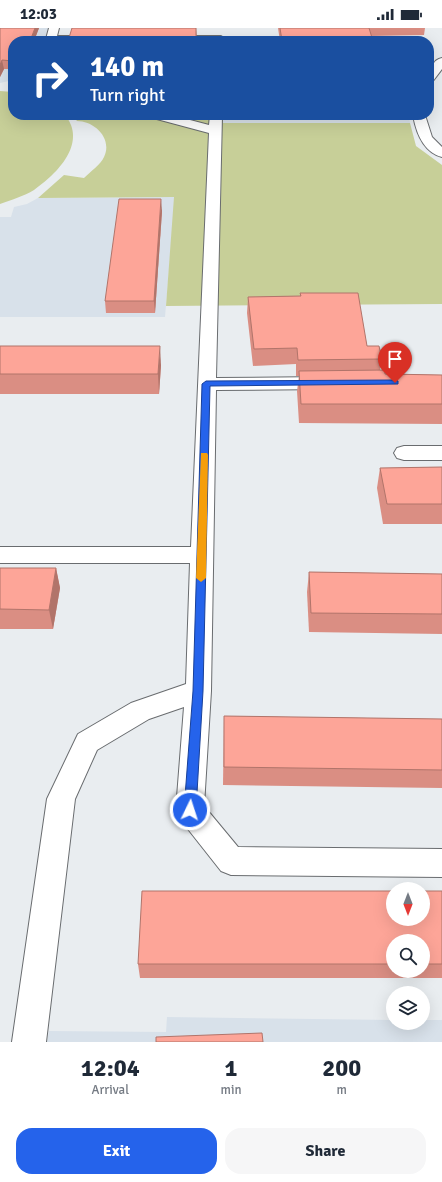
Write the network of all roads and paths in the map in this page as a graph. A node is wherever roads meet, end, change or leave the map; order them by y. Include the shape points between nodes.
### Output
1 (442, 61) edge
2 (434, 72) edge
3 (194, 120) edge
4 (420, 120) edge
5 (216, 123) edge
6 (442, 154) edge
7 (348, 383) edge
8 (206, 384) junction
9 (404, 453) dead end
10 (442, 453) edge
11 (0, 555) edge
12 (202, 555) junction
13 (198, 691) junction
14 (442, 863) edge
15 (29, 1042) edge

1 - 2 street
3 - 5 street
4 - 6 street via 422,133 428,143
5 - 8 street
7 - 8 street
8 - 12 street
9 - 10 street
11 - 12 street
12 - 13 street
13 - 14 street via 190,810 231,861
13 - 15 street via 140,711 87,742 61,799

